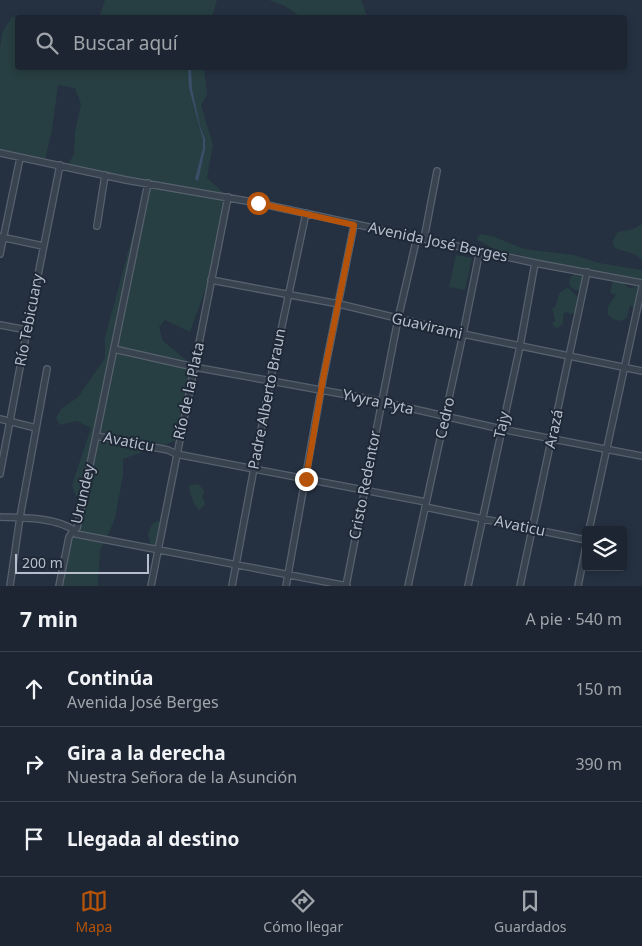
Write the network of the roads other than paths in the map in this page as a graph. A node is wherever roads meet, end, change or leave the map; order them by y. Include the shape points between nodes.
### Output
1 (0, 154) edge
2 (20, 158) junction
3 (60, 165) junction
4 (437, 170) dead end
5 (105, 175) junction
6 (148, 183) junction
7 (228, 197) junction
8 (306, 213) junction
9 (354, 225) junction
10 (97, 226) dead end
11 (2, 237) edge
12 (417, 237) junction
13 (424, 239) junction
14 (43, 246) junction
15 (480, 250) junction
16 (0, 254) edge
17 (535, 263) junction
18 (587, 272) junction
19 (211, 280) junction
20 (642, 283) edge
21 (642, 287) edge
22 (289, 294) junction
23 (339, 304) junction
24 (398, 320) junction
25 (0, 325) edge
26 (27, 330) junction
27 (463, 334) junction
28 (520, 346) junction
29 (114, 350) junction
30 (569, 356) junction
31 (194, 368) junction
32 (625, 368) junction
33 (47, 369) dead end
34 (642, 370) edge
35 (270, 382) junction
36 (322, 391) junction
37 (382, 402) junction
38 (445, 416) junction
39 (0, 419) edge
40 (10, 421) junction
41 (36, 428) junction
42 (501, 428) junction
43 (96, 436) junction
44 (552, 438) junction
45 (608, 449) junction
46 (176, 454) junction
47 (642, 456) edge
48 (253, 470) junction
49 (0, 474) edge
50 (306, 479) junction
51 (364, 491) junction
52 (425, 504) junction
53 (0, 517) edge
54 (20, 518) junction
55 (482, 519) junction
56 (590, 526) edge
57 (532, 529) junction
58 (74, 530) junction
59 (582, 539) edge
60 (159, 550) junction
61 (236, 565) junction
62 (582, 566) edge
63 (289, 574) junction
64 (10, 586) edge
65 (59, 586) edge
66 (152, 586) edge
67 (232, 586) edge
68 (286, 586) edge
69 (346, 586) edge
70 (408, 586) edge
71 (468, 586) edge
72 (520, 586) edge
73 (578, 586) edge

1 - 2 street, Avenida José Berges
2 - 3 street, Avenida José Berges
2 - 11 street
3 - 5 street, Avenida José Berges
3 - 14 street, Río Tebicuary
4 - 13 street
5 - 6 street, Avenida José Berges
5 - 10 street
6 - 7 street, Avenida José Berges
6 - 29 street, Urundey
7 - 8 street, Avenida José Berges
7 - 19 street, Río de la Plata
8 - 9 street, Avenida José Berges
8 - 22 street, Padre Alberto Braun
9 - 12 street, Avenida José Berges
9 - 23 street
11 - 14 street
11 - 16 street
12 - 13 street, Avenida José Berges
12 - 24 street, Cristo Redentor
13 - 15 street, Avenida José Berges
14 - 26 street, Río Tebicuary
15 - 17 street, Avenida José Berges
15 - 27 street, Cedro
17 - 18 street, Avenida José Berges
17 - 28 street, Tajy
18 - 20 street, Avenida José Berges
18 - 30 street, Arazá
19 - 22 street, Guavirami
19 - 31 street, Río de la Plata
21 - 32 street
22 - 23 street, Guavirami
22 - 35 street, Padre Alberto Braun
23 - 24 street, Guavirami
23 - 36 street
24 - 27 street, Guavirami
24 - 37 street, Cristo Redentor
25 - 26 street
26 - 40 street, Río Tebicuary
27 - 28 street, Guavirami
27 - 38 street, Cedro
28 - 30 street, Guavirami
28 - 42 street, Tajy
29 - 31 street, Yvyra Pyta
29 - 43 street, Urundey
30 - 32 street, Guavirami
30 - 44 street, Arazá
31 - 35 street, Yvyra Pyta
31 - 46 street, Río de la Plata
32 - 34 street, Guavirami
32 - 45 street
33 - 41 street
35 - 36 street, Yvyra Pyta
35 - 48 street, Padre Alberto Braun
36 - 37 street, Yvyra Pyta
36 - 50 street
37 - 38 street, Yvyra Pyta
37 - 51 street, Cristo Redentor
38 - 42 street, Yvyra Pyta
38 - 52 street, Cedro
39 - 40 street
40 - 41 street
40 - 49 street, Río Tebicuary
41 - 54 street
42 - 44 street, Yvyra Pyta
42 - 55 street, Tajy
43 - 46 street, Avaticu
43 - 58 street, Urundey
44 - 45 street, Yvyra Pyta
44 - 57 street, Arazá
45 - 47 street, Yvyra Pyta
45 - 56 street
46 - 48 street, Avaticu
46 - 60 street, Río de la Plata
48 - 50 street, Avaticu
48 - 61 street, Padre Alberto Braun
50 - 51 street, Avaticu
50 - 63 street
51 - 52 street, Avaticu
51 - 69 street, Cristo Redentor
52 - 55 street, Avaticu
52 - 70 street, Cedro
53 - 54 street, Urundey
54 - 58 street, Urundey via 65,524
54 - 64 street
55 - 57 street, Avaticu
55 - 71 street, Tajy
57 - 59 street, Avaticu
57 - 72 street, Arazá
58 - 60 street, Urundey via 76,534
58 - 65 street via 69,537
60 - 61 street, Urundey
60 - 66 street, Río de la Plata
61 - 63 street, Urundey
61 - 67 street, Padre Alberto Braun
62 - 73 street
63 - 68 street
63 - 69 street, Urundey

